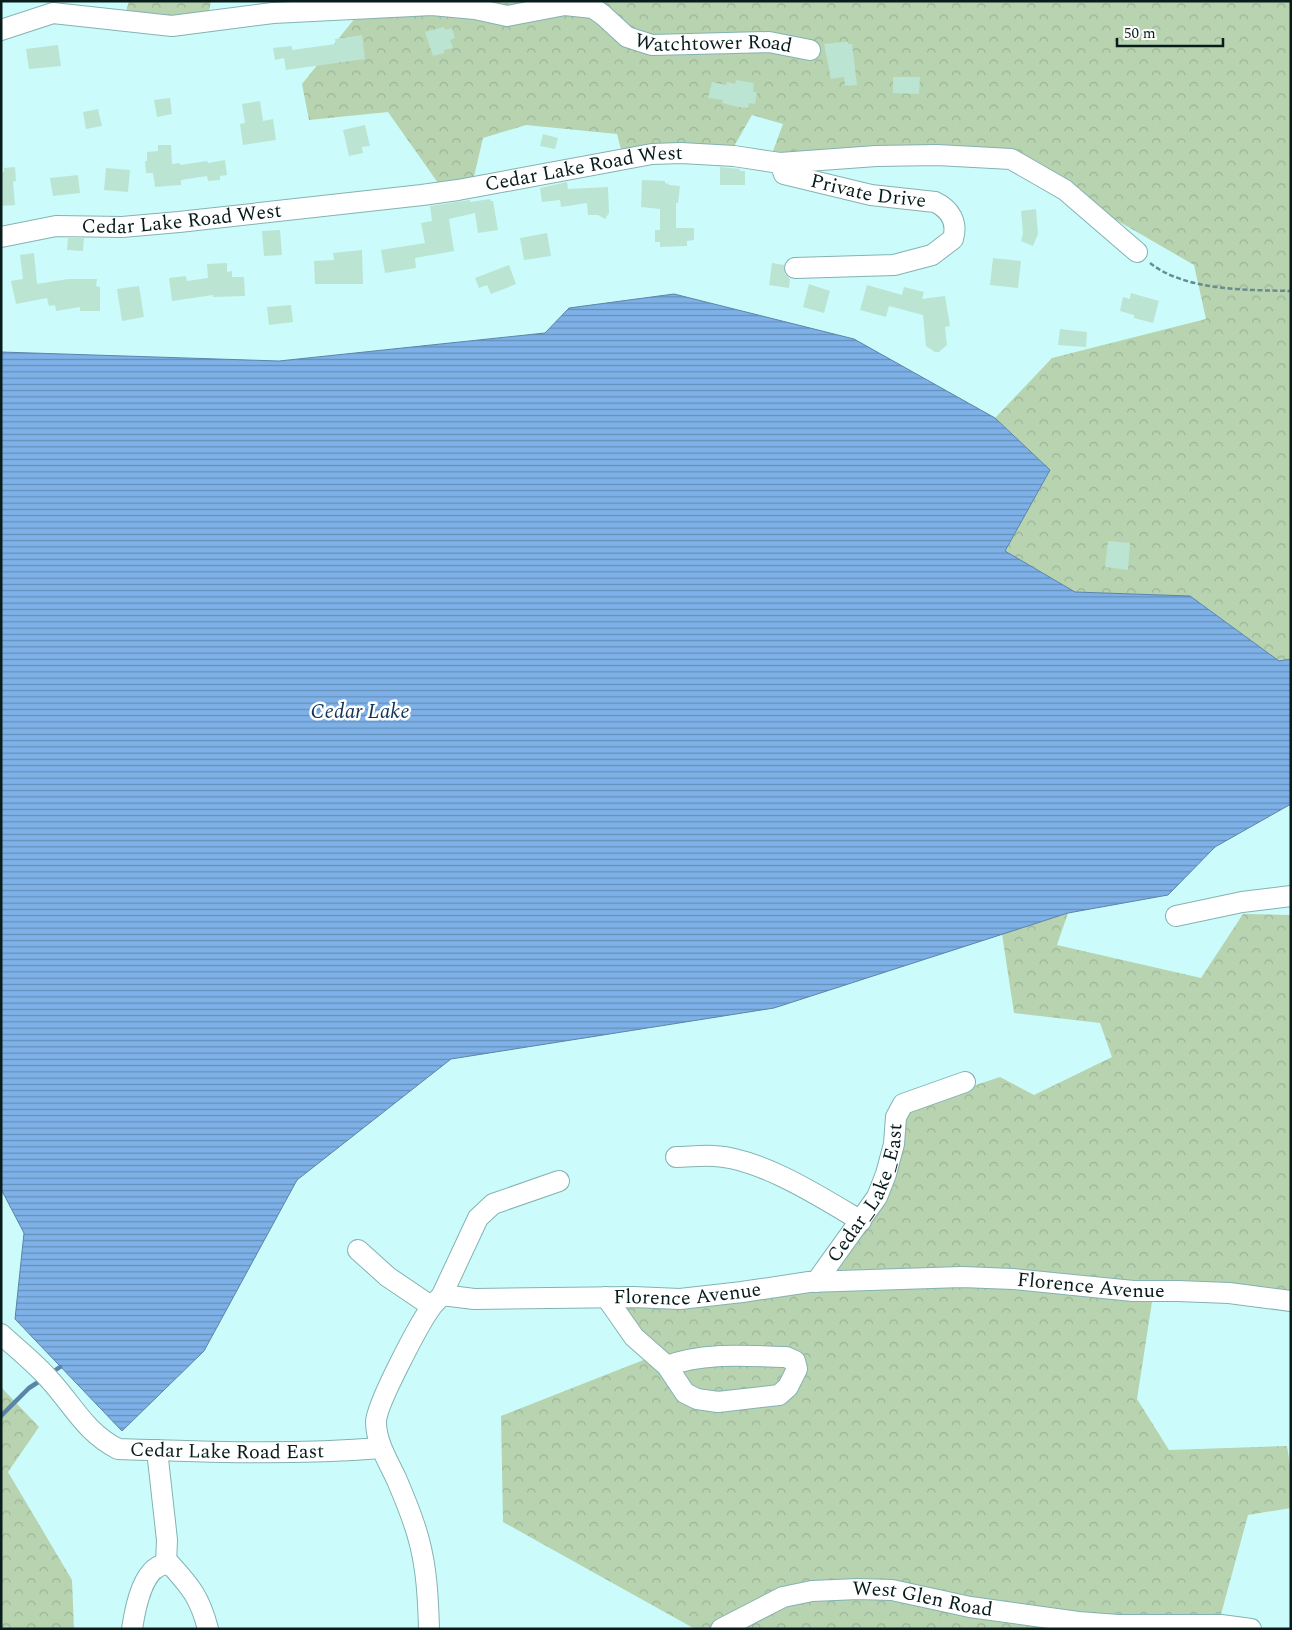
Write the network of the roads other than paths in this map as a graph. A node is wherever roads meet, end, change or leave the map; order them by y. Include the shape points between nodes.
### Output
1 (3, 29) edge
2 (810, 50) dead end
3 (780, 163) junction
4 (1, 237) edge
5 (1137, 252) road end
6 (795, 268) dead end
7 (1291, 896) edge
8 (1176, 916) dead end
9 (965, 1082) dead end
10 (676, 1157) dead end
11 (559, 1181) dead end
12 (861, 1221) junction
13 (358, 1250) dead end
14 (816, 1282) junction
15 (606, 1297) junction
16 (437, 1301) junction
17 (1291, 1301) edge
18 (1, 1334) edge
19 (667, 1366) junction
20 (381, 1448) junction
21 (157, 1450) junction
22 (166, 1564) junction
23 (132, 1629) edge
24 (208, 1629) edge
25 (429, 1629) edge
26 (721, 1629) edge
27 (1251, 1629) edge

1 - 2 street, Watchtower Road via 53,13 172,26 273,13 432,5 508,16 565,5 592,8 627,37 652,46 769,42
3 - 4 street, Cedar Lake Road West via 734,156 652,154 422,195 179,222 56,226
3 - 5 street, Cedar Lake Road West via 876,156 1012,159 1065,190
3 - 6 street, Private Drive via 784,174 871,195 935,202 950,214 955,226 953,239 943,248 932,255 894,265
7 - 8 street
9 - 12 street, Cedar_Lake_East via 903,1104 896,1117 894,1144 886,1174 877,1197
10 - 12 street via 715,1156 752,1164 810,1191
11 - 16 street via 493,1204 478,1218
12 - 14 street, Cedar_Lake_East
13 - 16 street via 388,1277
14 - 15 street, Florence Avenue via 680,1299
14 - 17 street, Florence Avenue via 1004,1278 1133,1291 1228,1293
15 - 16 street, Florence Avenue
15 - 19 street via 634,1337
16 - 20 street via 416,1330 382,1400 376,1421
18 - 21 street, Cedar Lake Road East via 46,1375 76,1414 105,1442 118,1449
19 - 19 street via 685,1392 697,1400 718,1402 779,1395 788,1387 797,1369 796,1361 786,1357 716,1356 684,1359
20 - 21 street, Cedar Lake Road East via 281,1452
20 - 25 street via 414,1523 423,1556
21 - 22 street via 167,1540
22 - 23 street via 159,1566 142,1587
22 - 24 street via 170,1564 190,1585 203,1610
26 - 27 street, West Glen Road via 783,1597 858,1589 892,1590 970,1607 1078,1622 1221,1625

